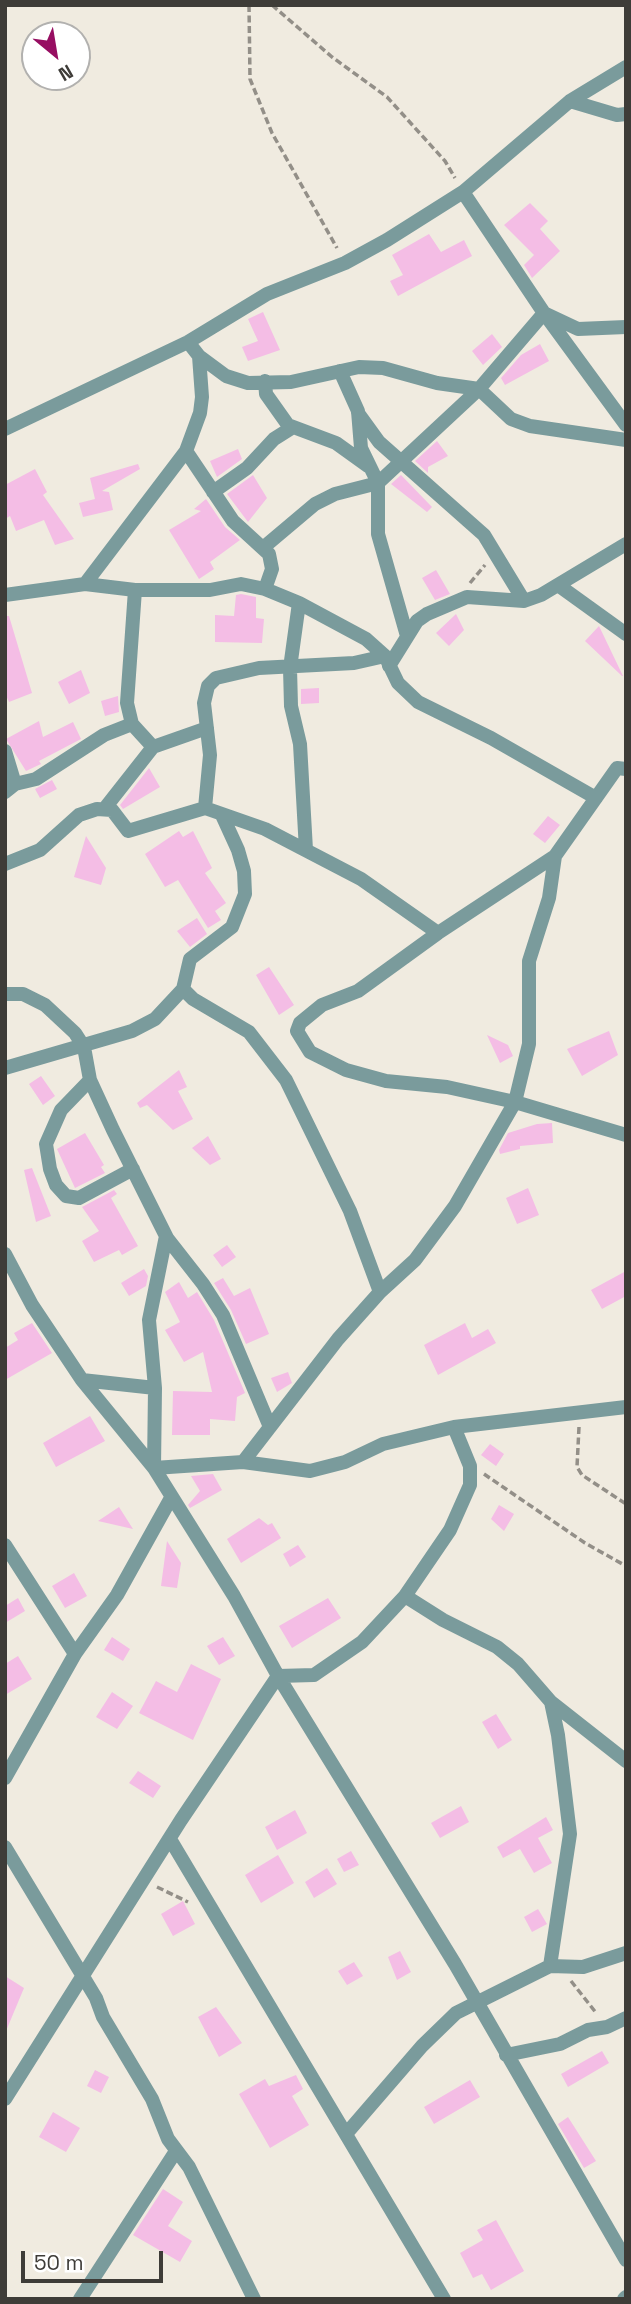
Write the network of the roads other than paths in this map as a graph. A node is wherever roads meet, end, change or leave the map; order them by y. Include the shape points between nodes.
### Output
1 (626, 67) edge
2 (570, 100) junction
3 (626, 114) edge
4 (463, 192) junction
5 (544, 313) junction
6 (626, 327) edge
7 (188, 342) junction
8 (199, 356) junction
9 (340, 371) junction
10 (265, 381) junction
11 (479, 389) junction
12 (358, 411) junction
13 (626, 425) edge
14 (293, 427) junction
15 (5, 429) edge
16 (626, 440) edge
17 (186, 450) junction
18 (403, 462) junction
19 (372, 469) junction
20 (378, 484) junction
21 (213, 492) junction
22 (626, 544) edge
23 (264, 547) junction
24 (85, 584) junction
25 (558, 585) junction
26 (265, 589) junction
27 (135, 590) junction
28 (5, 595) edge
29 (524, 601) junction
30 (299, 603) junction
31 (626, 634) edge
32 (407, 636) junction
33 (387, 661) junction
34 (290, 668) junction
35 (132, 724) junction
36 (207, 729) junction
37 (153, 747) junction
38 (5, 751) edge
39 (626, 753) edge
40 (622, 769) edge
41 (10, 788) edge
42 (596, 798) junction
43 (105, 808) junction
44 (205, 808) junction
45 (222, 815) junction
46 (306, 850) junction
47 (555, 856) junction
48 (5, 864) edge
49 (438, 933) junction
50 (183, 989) junction
51 (5, 994) edge
52 (83, 1047) junction
53 (5, 1069) edge
54 (90, 1080) junction
55 (515, 1102) junction
56 (626, 1135) edge
57 (134, 1169) junction
58 (166, 1236) junction
59 (5, 1254) edge
60 (380, 1292) junction
61 (82, 1380) junction
62 (155, 1388) junction
63 (626, 1407) edge
64 (270, 1427) junction
65 (454, 1427) junction
66 (243, 1462) junction
67 (154, 1468) junction
68 (170, 1497) junction
69 (5, 1545) edge
70 (405, 1596) junction
71 (75, 1654) junction
72 (278, 1676) junction
73 (551, 1702) junction
74 (626, 1761) edge
75 (5, 1778) edge
76 (170, 1839) junction
77 (5, 1847) edge
78 (626, 1953) edge
79 (550, 1966) junction
80 (83, 1978) junction
81 (477, 2003) junction
82 (626, 2018) edge
83 (506, 2055) junction
84 (5, 2099) edge
85 (346, 2134) junction
86 (176, 2151) junction
87 (626, 2260) edge
88 (439, 2296) edge
89 (252, 2297) edge
90 (79, 2299) edge

1 - 2 street
2 - 3 street
2 - 4 street
4 - 5 street
4 - 7 street via 345,262 267,294
5 - 6 street via 578,329
5 - 11 street
5 - 13 street
7 - 8 street
7 - 15 street
8 - 10 street via 226,376 248,383
8 - 17 street via 200,414
9 - 10 street via 291,382
9 - 11 street via 383,368
9 - 12 street
10 - 14 street via 275,410
11 - 16 street via 511,419 530,426
11 - 18 street
12 - 18 street via 379,442
12 - 19 street via 361,447
14 - 19 street via 336,443
14 - 21 street
17 - 21 street
17 - 24 street
18 - 20 street
18 - 29 street via 484,535
19 - 20 street
20 - 23 street via 335,494 299,515
20 - 32 street via 378,534
21 - 23 street via 233,521
22 - 25 street
23 - 26 street via 272,561
24 - 27 street
24 - 28 street
25 - 29 street
25 - 31 street
26 - 27 street via 230,584 211,590
26 - 30 street
27 - 35 street via 127,703
29 - 32 street via 480,596 455,601 417,621
30 - 33 street via 355,632
30 - 34 street
32 - 33 street
33 - 34 street
33 - 42 street via 398,683 418,702
34 - 36 street via 258,668 216,678 208,686
34 - 46 street
35 - 37 street
35 - 41 street via 88,744 36,779
36 - 37 street
36 - 44 street via 210,755
37 - 43 street
38 - 41 street
39 - 40 street
40 - 42 street
42 - 47 street
43 - 44 street via 115,812 128,831
43 - 48 street via 79,815 40,850
44 - 45 street
45 - 46 street via 265,829
45 - 50 street via 239,850 245,894 232,927 190,959
46 - 49 street via 361,879
47 - 49 street
47 - 55 street via 550,898 529,961 529,1044
49 - 55 street via 358,991 322,1006 300,1023 297,1031 310,1052 346,1070 386,1082 447,1087
50 - 52 street via 155,1018
50 - 60 street via 249,1032 286,1080 350,1211
51 - 52 street via 23,993 45,1004
52 - 53 street
52 - 54 street
54 - 57 street
54 - 57 street via 61,1110 46,1144 56,1185 66,1196 79,1198
55 - 56 street
55 - 60 street via 455,1206 415,1260
57 - 58 street
58 - 62 street via 149,1320
58 - 64 street via 223,1315
59 - 61 street
60 - 64 street
61 - 62 street
61 - 67 street
62 - 67 street
63 - 65 street
64 - 66 street
65 - 66 street via 383,1444 328,1468
65 - 70 street via 470,1466 470,1485 464,1504
66 - 67 street
67 - 68 street
68 - 71 street via 117,1595
68 - 72 street via 234,1596
69 - 71 street
70 - 72 street via 362,1642 323,1671 302,1677
70 - 73 street via 497,1647
71 - 75 street
72 - 76 street
72 - 81 street
73 - 74 street
73 - 79 street via 570,1834
76 - 80 street
76 - 85 street
77 - 80 street
78 - 79 street via 583,1967
79 - 81 street
80 - 84 street
80 - 86 street
81 - 83 street
81 - 85 street via 456,2013 434,2033
82 - 83 street via 560,2044
83 - 87 street
85 - 88 street
86 - 89 street via 189,2166
86 - 90 street

